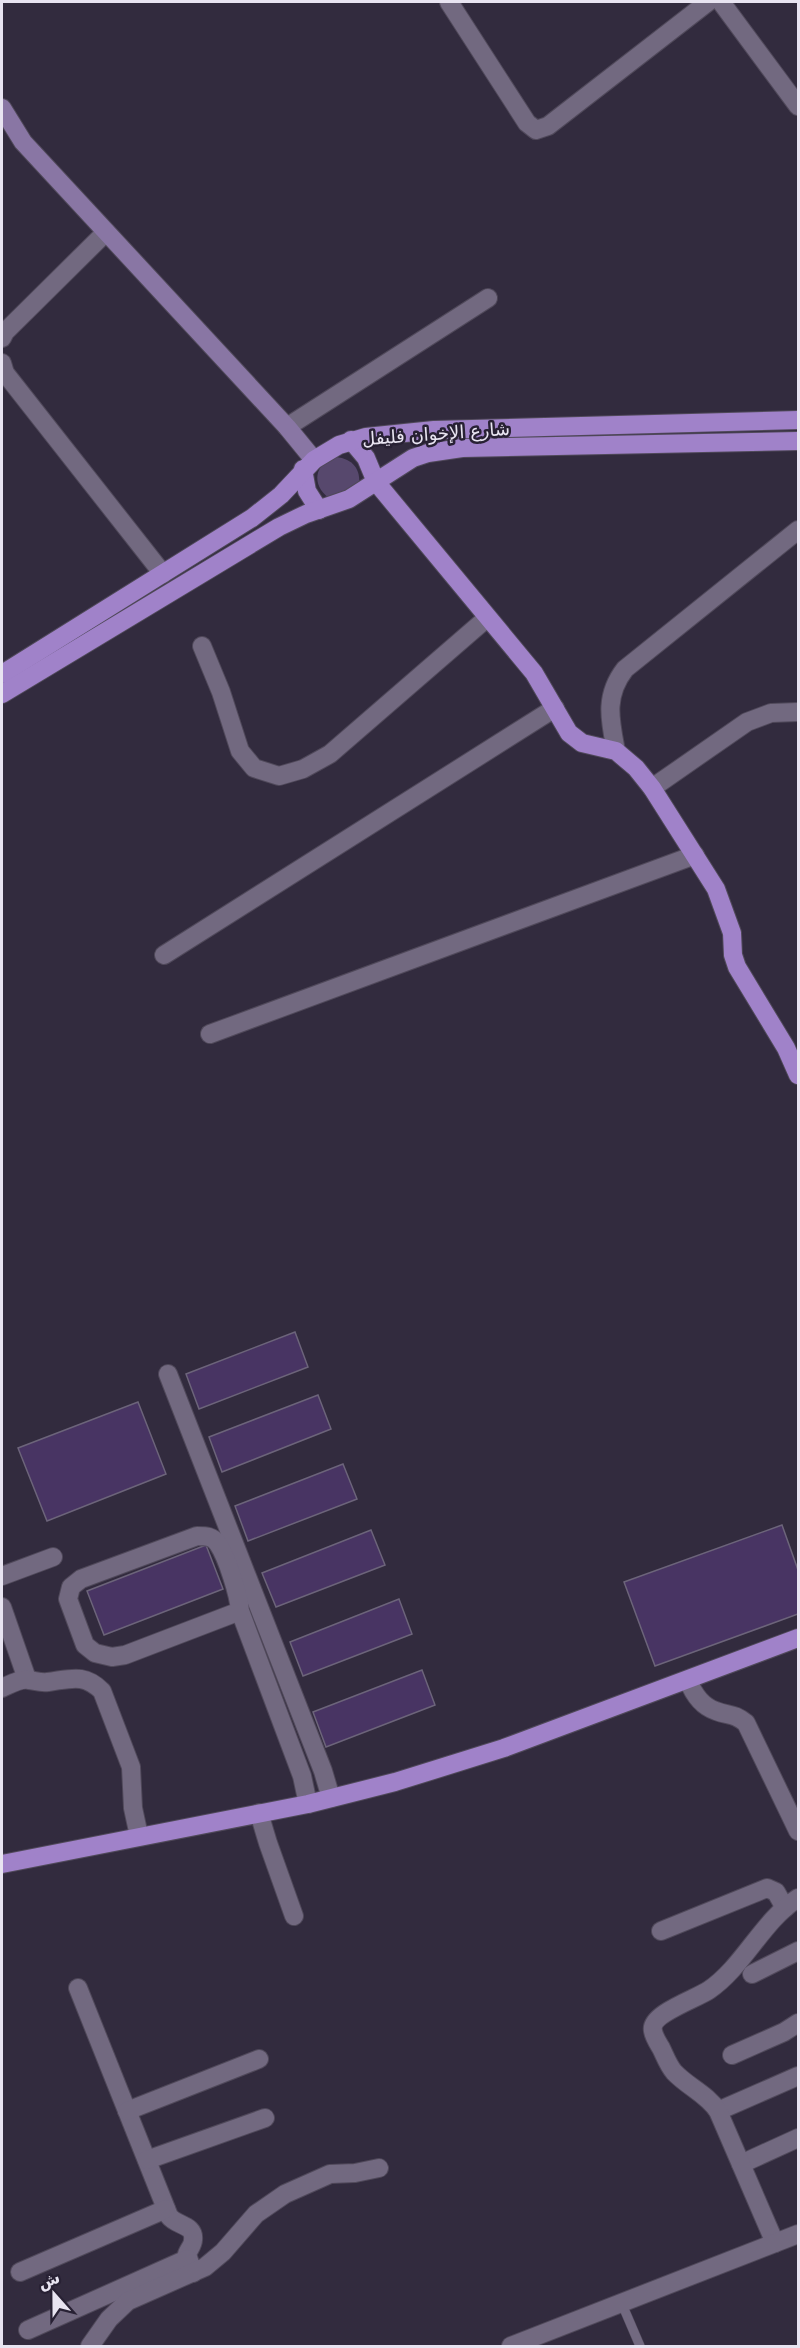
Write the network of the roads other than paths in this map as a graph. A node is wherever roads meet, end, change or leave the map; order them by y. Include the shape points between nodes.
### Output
1 (449, 2) edge
2 (708, 2) edge
3 (721, 2) edge
4 (798, 106) edge
5 (2, 108) edge
6 (106, 232) junction
7 (488, 298) dead end
8 (2, 338) edge
9 (3, 370) edge
10 (798, 420) edge
11 (286, 427) junction
12 (351, 440) junction
13 (798, 441) edge
14 (308, 464) junction
15 (376, 482) junction
16 (319, 510) junction
17 (798, 530) edge
18 (163, 574) junction
19 (487, 618) junction
20 (57, 639) junction
21 (202, 646) dead end
22 (68, 654) junction
23 (2, 674) edge
24 (2, 694) edge
25 (555, 708) junction
26 (798, 712) edge
27 (616, 751) junction
28 (652, 788) junction
29 (694, 855) junction
30 (164, 955) dead end
31 (210, 1034) dead end
32 (798, 1075) edge
33 (168, 1374) dead end
34 (53, 1557) dead end
35 (2, 1576) edge
36 (2, 1607) edge
37 (240, 1611) junction
38 (798, 1638) edge
39 (27, 1679) junction
40 (688, 1680) junction
41 (2, 1688) edge
42 (331, 1798) junction
43 (792, 1802) edge
44 (308, 1804) junction
45 (259, 1813) junction
46 (798, 1831) edge
47 (139, 1836) junction
48 (2, 1864) edge
49 (792, 1903) edge
50 (294, 1916) dead end
51 (661, 1931) dead end
52 (798, 1951) edge
53 (752, 1974) dead end
54 (78, 1988) dead end
55 (798, 2023) edge
56 (732, 2055) dead end
57 (259, 2059) dead end
58 (798, 2076) edge
59 (127, 2111) junction
60 (718, 2111) junction
61 (265, 2118) dead end
62 (798, 2138) edge
63 (147, 2160) junction
64 (741, 2164) junction
65 (379, 2168) dead end
66 (166, 2209) junction
67 (798, 2234) edge
68 (775, 2243) junction
69 (190, 2266) junction
70 (20, 2272) dead end
71 (622, 2304) junction
72 (28, 2330) dead end
73 (90, 2346) edge
74 (511, 2346) edge
75 (640, 2346) edge

1 - 2 street via 527,123 541,130
3 - 4 street
5 - 6 street via 23,142
6 - 8 street
6 - 11 street
7 - 11 street
9 - 18 street
10 - 12 main road, شارع الإخوان فليفل via 434,430
11 - 14 street
12 - 14 main road, شارع الإخوان فليفل
12 - 15 main road via 366,458
13 - 15 main road, شارع الإخوان فليفل via 454,449 413,458
14 - 16 main road via 307,491
14 - 18 main road, شارع الإخوان فليفل via 281,495 252,518
15 - 16 main road, شارع الإخوان فليفل via 349,499
15 - 19 main road
16 - 22 main road, شارع الإخوان فليفل via 279,527
17 - 27 street via 625,669 610,699 609,717
18 - 20 main road, شارع الإخوان فليفل
19 - 21 street via 330,754 303,769 279,776 254,768 240,751
19 - 25 main road via 538,679
20 - 22 main road
20 - 23 main road, شارع الإخوان فليفل
22 - 24 main road, شارع الإخوان فليفل
25 - 27 main road via 575,739
25 - 30 street
26 - 28 street via 771,713 747,722
27 - 28 main road
28 - 29 main road
29 - 31 street
29 - 32 main road via 721,900 732,933 737,967
33 - 42 street
34 - 35 street
36 - 39 street
37 - 37 street via 239,1597 218,1543 208,1536 197,1536 81,1580 71,1587 68,1599 85,1645 95,1653 112,1657
37 - 44 street via 302,1776
38 - 40 main road
39 - 41 street
39 - 47 street via 38,1683 79,1678 94,1682 102,1691 131,1767
40 - 42 main road via 450,1766
40 - 43 street via 698,1700 707,1707 733,1714 747,1723
42 - 44 main road
43 - 46 street
44 - 45 main road
45 - 47 main road
45 - 50 street
47 - 48 main road
49 - 51 street via 767,1888
49 - 60 street via 720,1981 658,2017 652,2025 669,2066
52 - 53 street
54 - 59 street
55 - 56 street
57 - 59 street
58 - 60 street
59 - 63 street
60 - 64 street
61 - 63 street
62 - 64 street
63 - 66 street
64 - 68 street
65 - 69 street via 330,2174 285,2194 256,2214 214,2260
66 - 69 street via 173,2222 186,2226 192,2233 187,2254
66 - 70 street
67 - 68 street
68 - 71 street
69 - 72 street
69 - 73 street via 128,2301
71 - 74 street
71 - 75 lane

